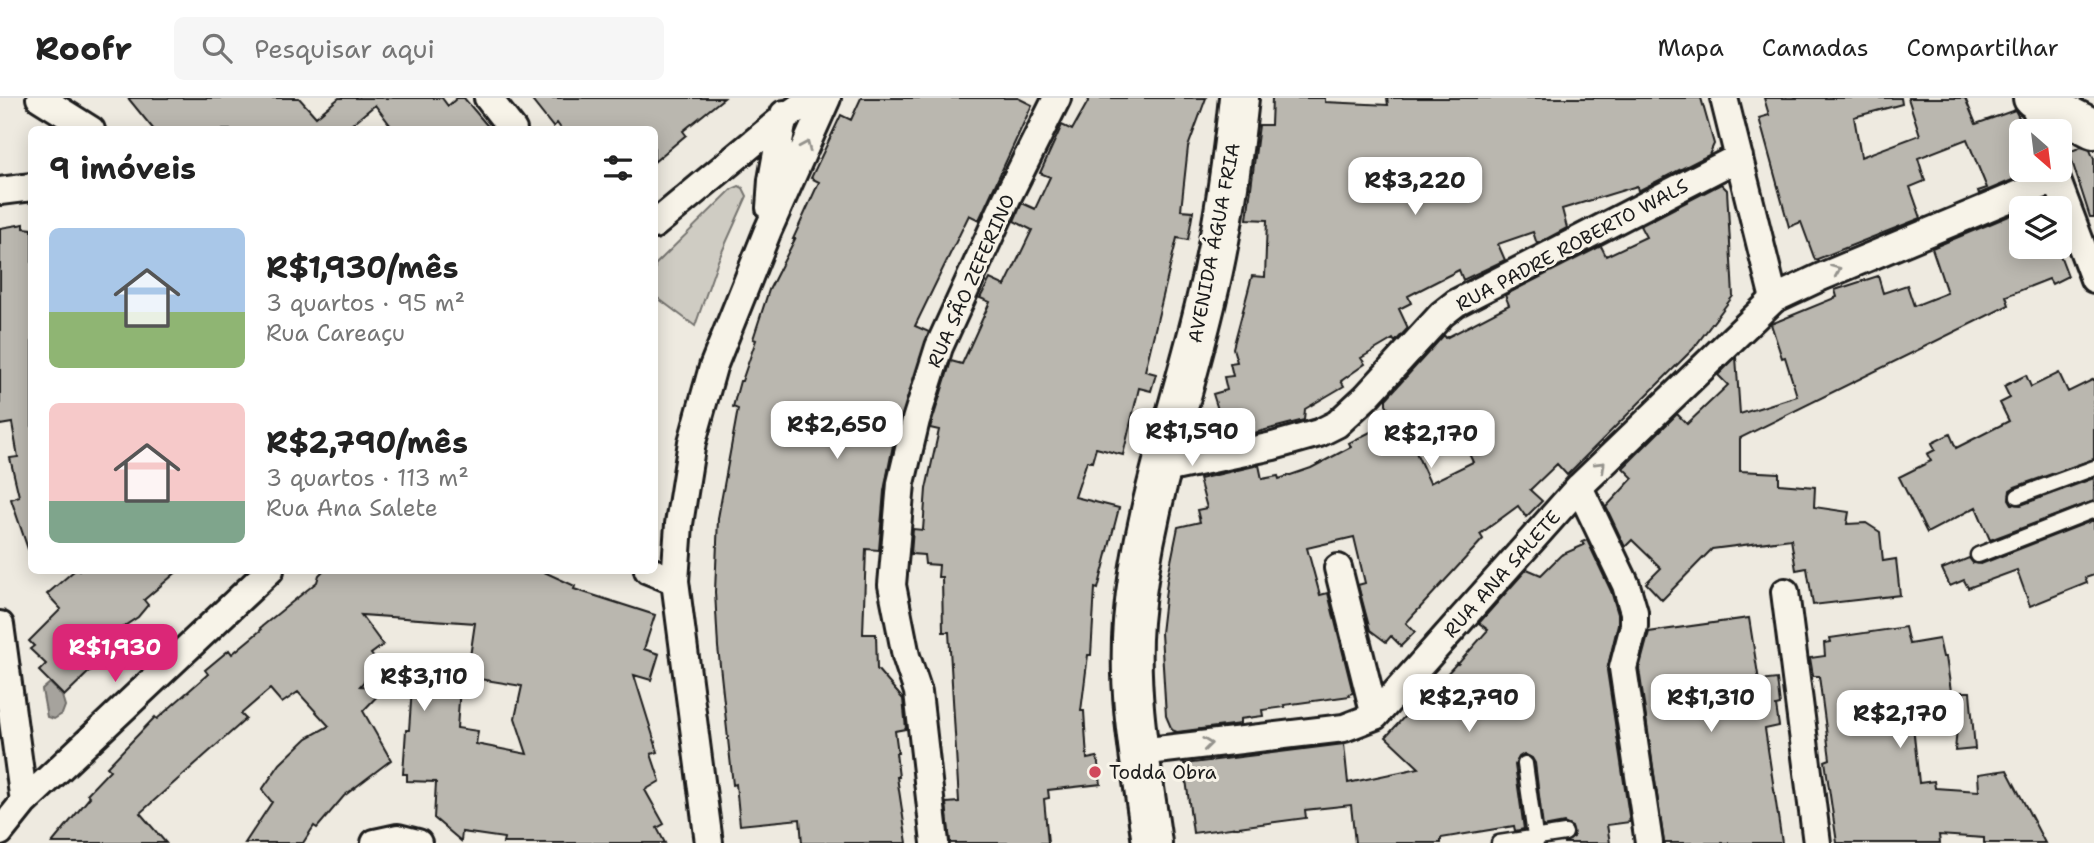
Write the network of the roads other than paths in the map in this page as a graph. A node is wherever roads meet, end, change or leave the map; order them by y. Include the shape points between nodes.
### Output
1 (40, 98) edge
2 (488, 98) edge
3 (813, 98) edge
4 (827, 98) edge
5 (1057, 98) edge
6 (1239, 98) edge
7 (1724, 98) edge
8 (2033, 98) edge
9 (786, 109) edge
10 (2039, 119) edge
11 (85, 126) edge
12 (510, 126) edge
13 (2094, 129) edge
14 (1739, 157) junction
15 (2038, 182) edge
16 (2057, 182) edge
17 (28, 188) edge
18 (0, 191) edge
19 (658, 221) edge
20 (768, 230) junction
21 (2094, 279) edge
22 (1774, 299) junction
23 (2094, 468) edge
24 (1160, 470) junction
25 (1579, 487) junction
26 (2018, 496) dead end
27 (2094, 510) edge
28 (1978, 555) dead end
29 (1338, 568) dead end
30 (266, 574) edge
31 (658, 574) edge
32 (675, 581) junction
33 (1785, 592) dead end
34 (0, 625) edge
35 (1375, 716) junction
36 (1140, 752) junction
37 (1525, 764) dead end
38 (24, 802) junction
39 (0, 832) edge
40 (1565, 833) dead end
41 (1535, 840) edge
42 (375, 843) edge
43 (418, 843) edge
44 (709, 843) edge
45 (935, 843) edge
46 (1152, 843) edge
47 (1499, 843) edge
48 (1649, 843) edge
49 (1817, 843) edge

1 - 11 street
2 - 12 street
3 - 9 street
20 -> 4 street
5 - 45 street, RUA SÃO ZEFERINO via 939,347 901,483 892,585 918,692
6 - 24 main road, AVENIDA ÁGUA FRIA via 1208,295
7 - 14 street
8 - 10 street
8 - 13 main road
9 - 19 street
9 - 20 street
14 - 22 street
14 - 24 street, RUA PADRE ROBERTO WALS via 1456,303 1337,424 1273,446
22 -> 15 street, RUA ANA SALETE
16 - 21 street
17 - 18 street
20 - 32 street via 713,367 692,442
25 -> 22 street, RUA ANA SALETE
23 - 26 lane
24 - 36 main road, AVENIDA ÁGUA FRIA via 1139,568 1133,624
25 - 35 street, RUA ANA SALETE
25 - 48 street via 1634,612 1623,668
27 - 28 lane
29 - 35 street
30 - 38 street
31 - 32 street
32 - 44 street
33 - 49 street
34 - 38 street
36 -> 35 street, RUA ANA SALETE via 1345,728
36 - 46 main road, AVENIDA ÁGUA FRIA
37 - 41 lane
38 - 39 street
40 - 41 lane
41 - 47 lane
42 - 43 street via 398,838

